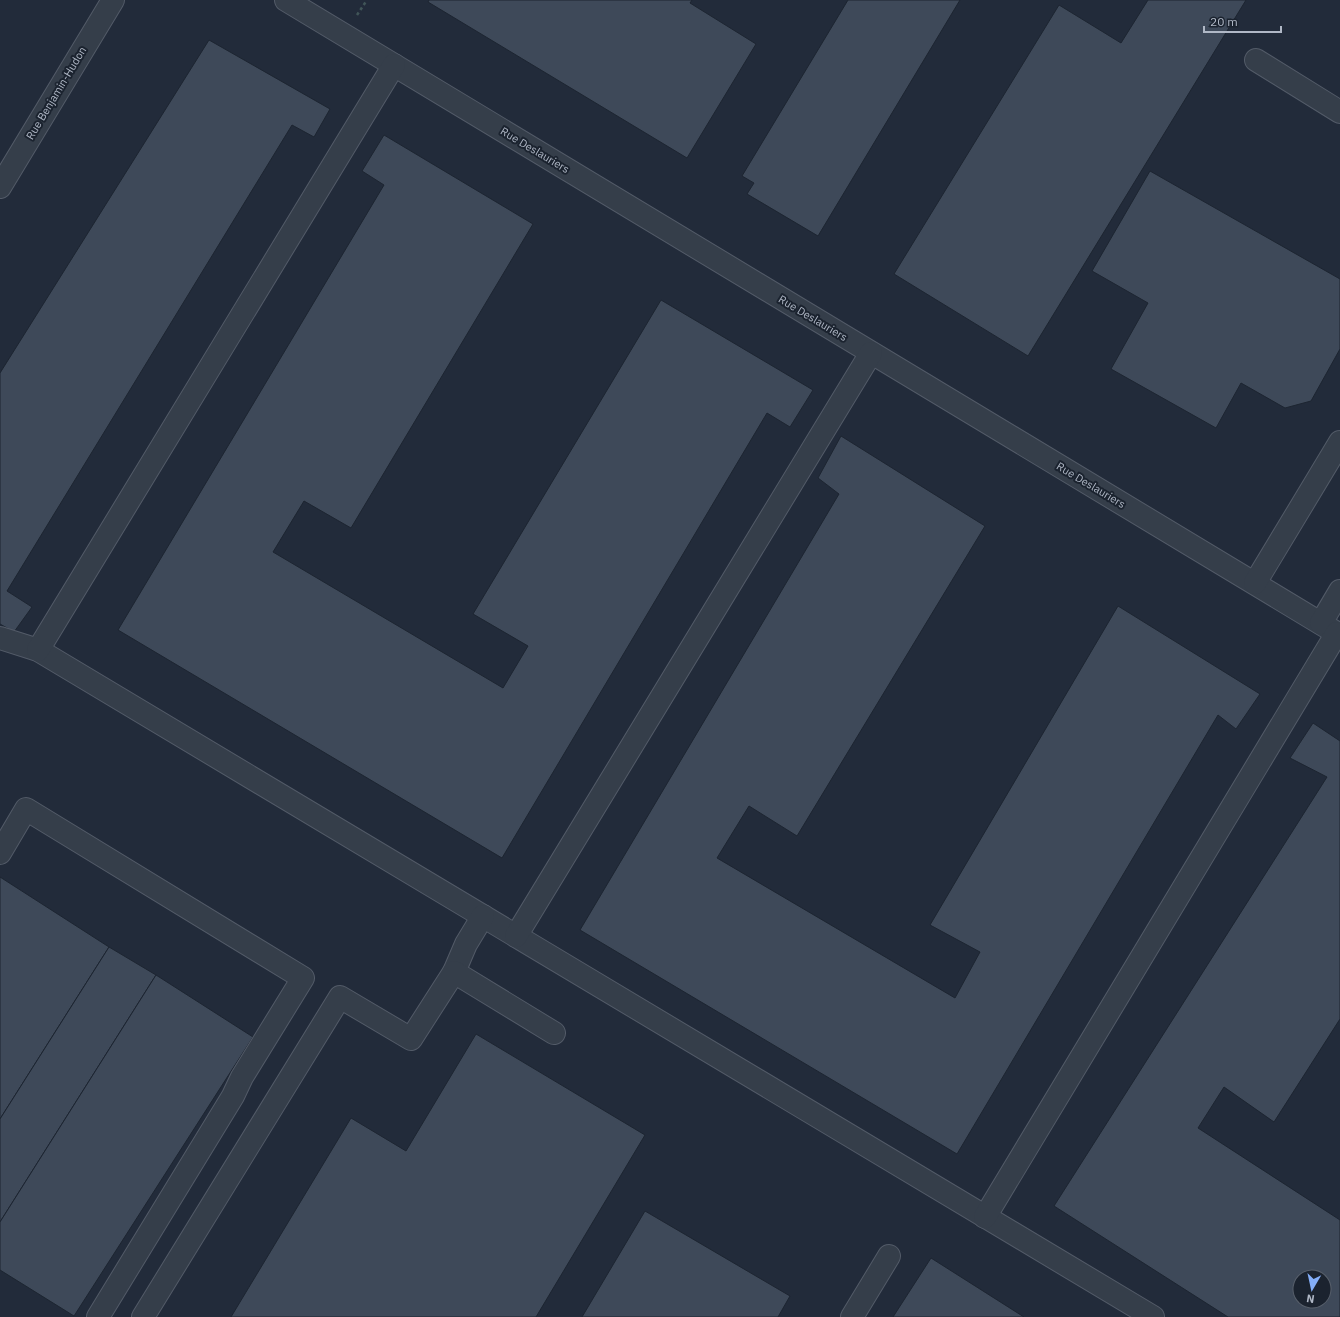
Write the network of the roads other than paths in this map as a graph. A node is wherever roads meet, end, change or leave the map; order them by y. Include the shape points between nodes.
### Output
1 (113, 0) edge
2 (286, 0) edge
3 (1256, 60) dead end
4 (394, 65) junction
5 (1340, 112) edge
6 (0, 187) edge
7 (871, 353) junction
8 (1340, 442) edge
9 (1255, 584) junction
10 (1340, 591) edge
11 (1333, 630) edge
12 (0, 638) edge
13 (38, 650) junction
14 (0, 852) edge
15 (483, 916) junction
16 (516, 936) junction
17 (454, 972) junction
18 (554, 1033) dead end
19 (986, 1216) junction
20 (889, 1256) dead end
21 (98, 1317) edge
22 (143, 1317) edge
23 (852, 1317) edge
24 (1153, 1317) edge

1 - 6 street, Rue Benjamin-Hudon
2 - 4 street, Rue Deslauriers
3 - 5 street
4 - 7 street, Rue Deslauriers
4 - 13 street
7 - 9 street, Rue Deslauriers
7 - 16 street
8 - 9 street
9 - 11 street, Rue Deslauriers
10 - 11 street
11 - 19 street
12 - 13 street
13 - 15 street
14 - 21 street via 26,809 303,978
15 - 16 street
15 - 17 street via 466,944
16 - 19 street
17 - 18 street
17 - 22 street via 411,1039 340,997
19 - 24 street
20 - 23 street

